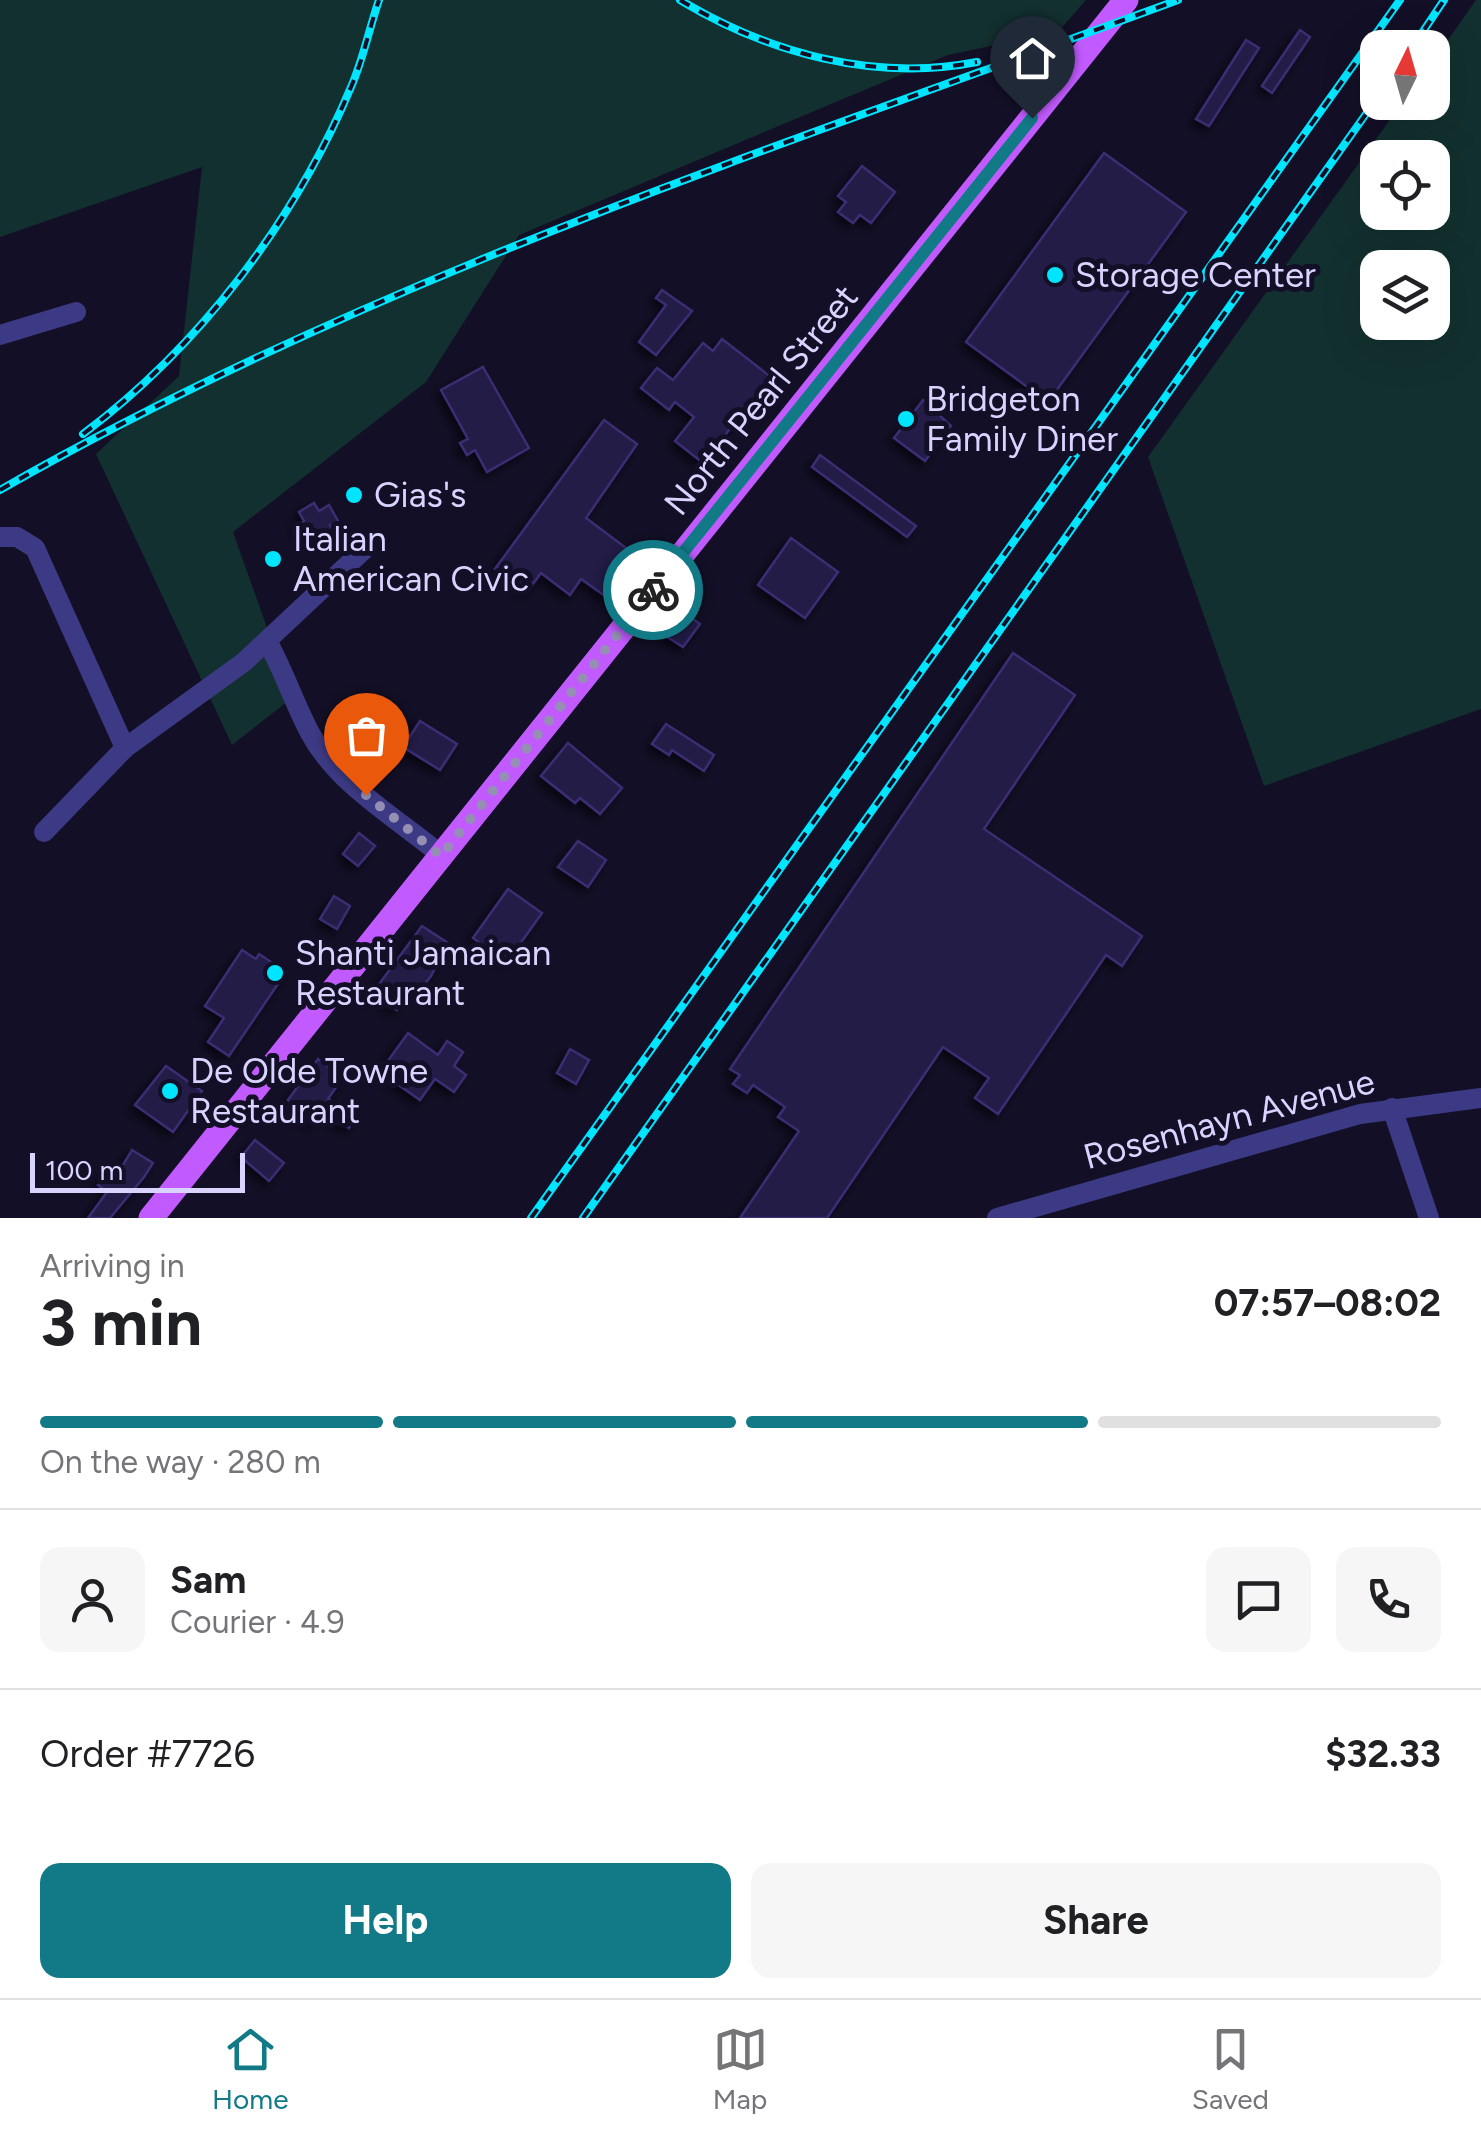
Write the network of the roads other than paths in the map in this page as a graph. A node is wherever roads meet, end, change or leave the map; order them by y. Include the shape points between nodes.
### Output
1 (1126, 0) edge
2 (76, 312) dead end
3 (0, 336) edge
4 (0, 536) edge
5 (371, 542) dead end
6 (267, 641) junction
7 (126, 748) junction
8 (44, 832) dead end
9 (441, 856) junction
10 (1481, 1098) edge
11 (1392, 1108) junction
12 (151, 1218) edge
13 (996, 1218) edge
14 (1429, 1218) edge

1 - 9 main road, North Pearl Street
2 - 3 street
4 - 7 street via 17,536 35,548
5 - 6 street
6 - 7 street via 210,691
6 - 9 street via 326,755
7 - 8 street
9 - 12 main road, North Pearl Street
10 - 11 street, Rosenhayn Avenue
11 - 13 street, Rosenhayn Avenue
11 - 14 street

